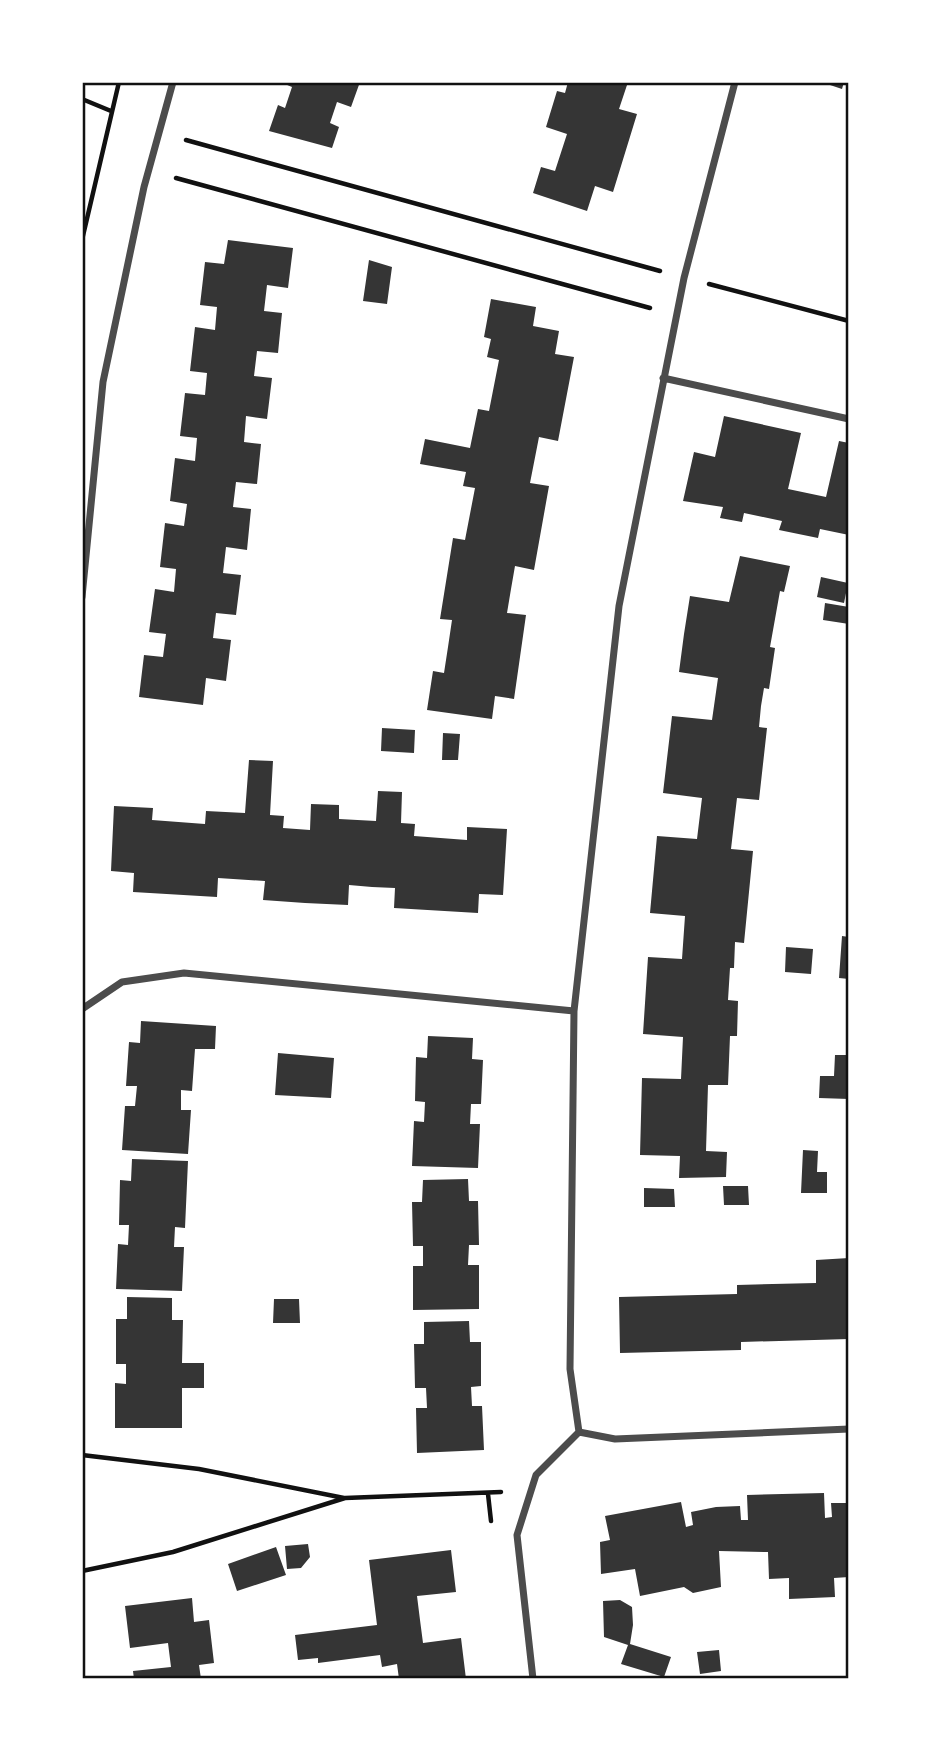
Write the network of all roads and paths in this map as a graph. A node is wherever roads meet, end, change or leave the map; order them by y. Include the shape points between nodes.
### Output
1 (119, 82) edge
2 (173, 82) edge
3 (735, 82) edge
4 (82, 99) edge
5 (111, 111) junction
6 (158, 132) junction
7 (148, 170) junction
8 (82, 240) edge
9 (684, 278) junction
10 (677, 315) junction
11 (849, 321) edge
12 (663, 378) junction
13 (849, 419) edge
14 (84, 561) edge
15 (82, 597) edge
16 (82, 1009) edge
17 (574, 1011) junction
18 (849, 1429) edge
19 (579, 1432) junction
20 (82, 1455) edge
21 (488, 1494) dead end
22 (345, 1498) junction
23 (82, 1571) edge
24 (533, 1679) edge

1 - 5 path
2 - 6 street
3 - 9 street
4 - 5 path
5 - 8 path
6 - 7 street
6 - 9 path
7 - 10 path
7 - 14 street via 103,382
9 - 10 street
9 - 11 path
10 - 12 street
12 - 13 street
12 - 17 street via 619,606
14 - 15 street
16 - 17 street via 122,982 184,972
17 - 19 street via 569,1369
18 - 19 street via 615,1439
19 - 24 street via 536,1475 517,1535
20 - 22 path via 199,1469
21 - 22 path
22 - 23 path via 173,1552

